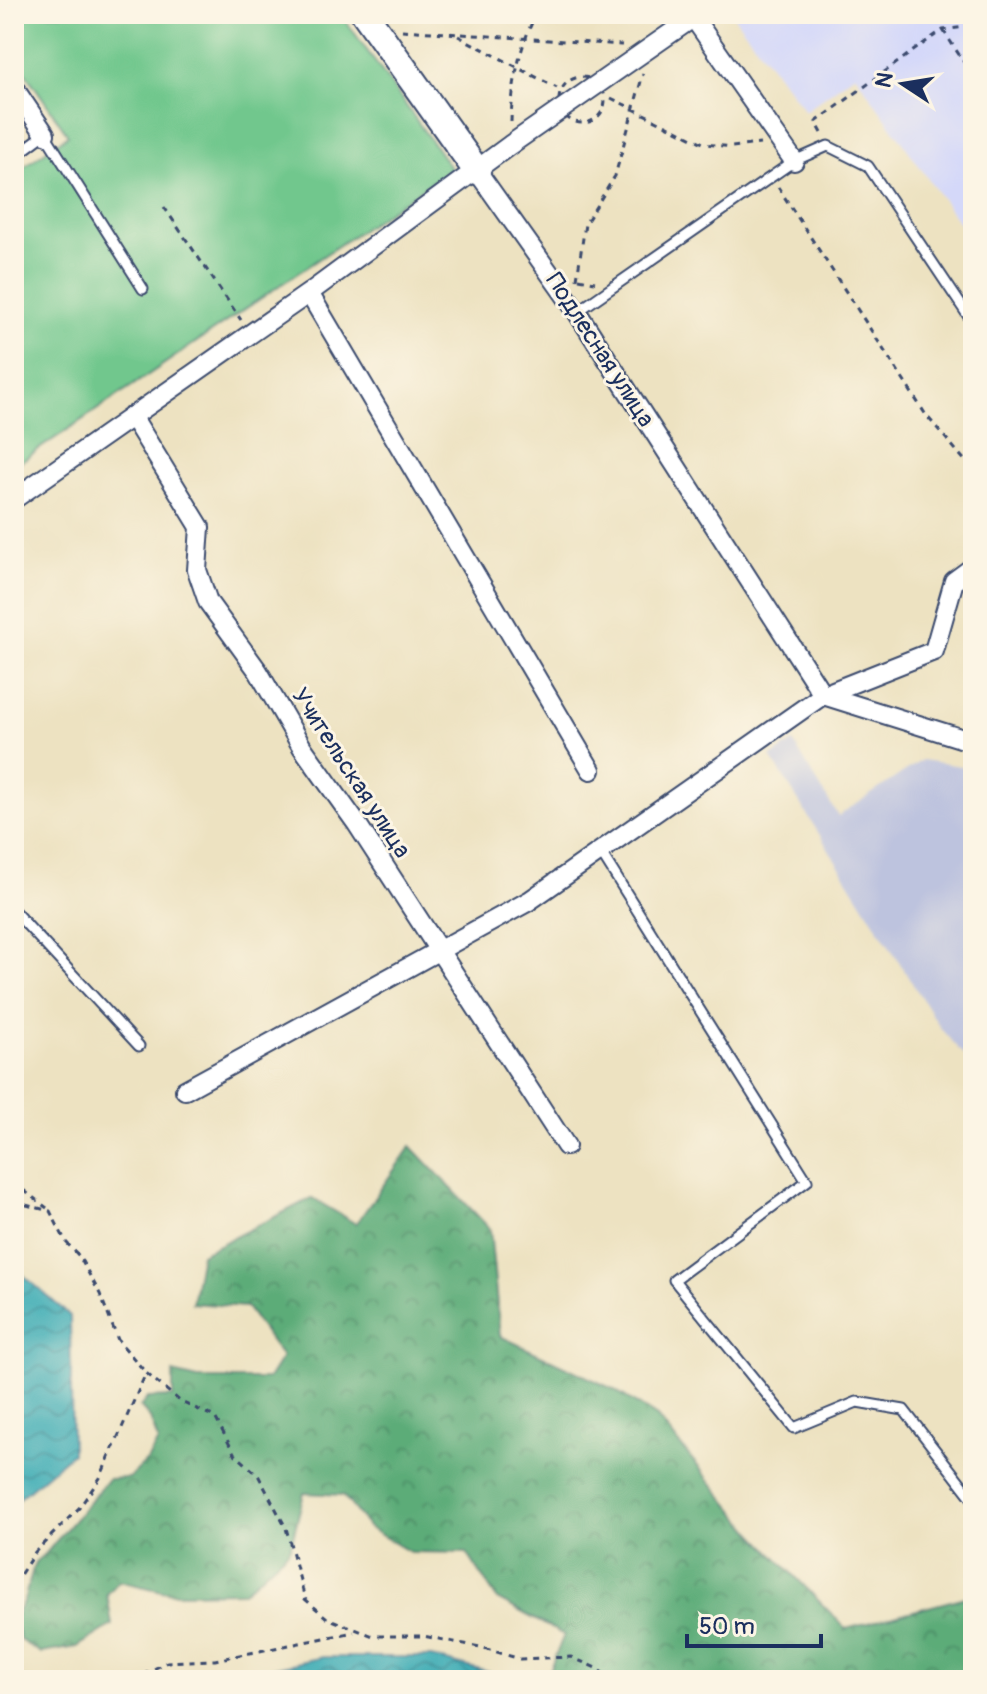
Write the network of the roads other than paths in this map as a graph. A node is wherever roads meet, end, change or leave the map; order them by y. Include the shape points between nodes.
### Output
1 (365, 14) edge
2 (693, 16) edge
3 (14, 88) edge
4 (45, 134) junction
5 (14, 157) edge
6 (794, 161) junction
7 (477, 171) junction
8 (143, 289) dead end
9 (309, 293) junction
10 (577, 312) junction
11 (973, 323) edge
12 (132, 416) junction
13 (14, 499) edge
14 (973, 567) edge
15 (823, 695) junction
16 (973, 742) edge
17 (591, 770) dead end
18 (600, 851) junction
19 (14, 911) edge
20 (437, 951) junction
21 (139, 1046) dead end
22 (185, 1090) dead end
23 (566, 1146) dead end
24 (973, 1499) edge

1 - 7 street, Подлесная улица
2 - 6 street
2 - 7 street
3 - 4 street
4 - 5 lane
4 - 8 lane
6 - 10 lane
6 - 11 lane via 828,146 868,166
7 - 9 street
7 - 10 street, Подлесная улица
9 - 12 street
9 - 17 street
10 - 15 street, Подлесная улица
12 - 13 street
12 - 20 street, Учительская улица via 200,527 197,570 208,602
14 - 15 street via 954,581 934,651
15 - 16 street
15 - 18 street
18 - 20 street via 529,901
18 - 24 lane via 807,1181 674,1280 794,1428 857,1402 904,1410
19 - 21 lane
20 - 22 street
20 - 23 street, Учительская улица

